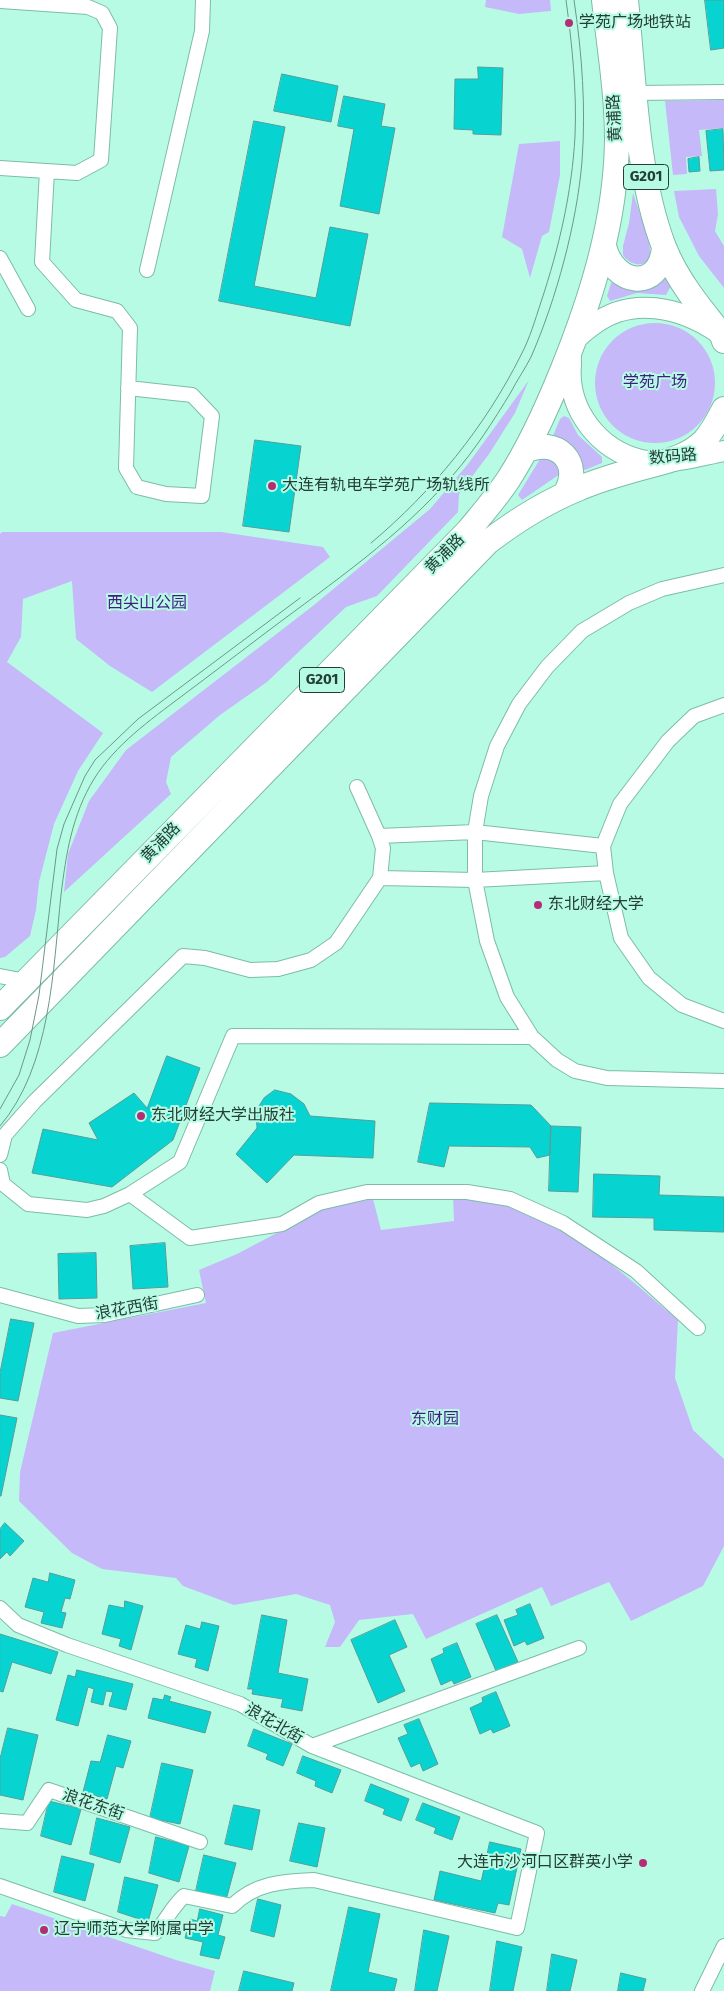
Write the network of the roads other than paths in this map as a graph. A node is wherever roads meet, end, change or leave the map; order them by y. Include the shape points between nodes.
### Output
1 (203, 0) edge
2 (604, 0) edge
3 (626, 0) edge
4 (0, 2) edge
5 (724, 92) edge
6 (636, 93) junction
7 (0, 168) edge
8 (47, 171) junction
9 (604, 246) junction
10 (664, 248) junction
11 (0, 258) edge
12 (147, 270) dead end
13 (28, 310) dead end
14 (723, 338) edge
15 (572, 346) junction
16 (128, 388) junction
17 (724, 409) edge
18 (525, 451) junction
19 (724, 451) edge
20 (672, 460) junction
21 (565, 494) junction
22 (724, 575) edge
23 (724, 705) edge
24 (357, 787) dead end
25 (475, 832) junction
26 (380, 836) junction
27 (603, 846) junction
28 (606, 872) junction
29 (380, 878) junction
30 (475, 880) junction
31 (0, 976) edge
32 (26, 981) junction
33 (0, 1008) edge
34 (724, 1022) edge
35 (532, 1037) junction
36 (0, 1045) edge
37 (724, 1081) edge
38 (0, 1155) edge
39 (0, 1170) edge
40 (130, 1194) junction
41 (0, 1295) edge
42 (197, 1295) dead end
43 (698, 1328) dead end
44 (0, 1608) edge
45 (579, 1648) dead end
46 (312, 1746) junction
47 (0, 1821) edge
48 (200, 1842) dead end
49 (0, 1886) edge
50 (724, 1946) edge
51 (702, 1991) edge

1 - 12 street via 202,30
2 - 9 highway, 黄浦路 / G201 via 617,139
3 - 6 highway, 黄浦路 / G201
4 - 8 street via 88,7 102,13 110,28 101,160 77,173
5 - 6 street
6 - 10 highway, 黄浦路 / G201 via 644,167
7 - 8 street
8 - 16 street via 42,262 76,300 118,311 130,328
9 - 10 highway via 611,266 636,279 654,273 660,266
9 - 15 highway, 黄浦路 / G201
10 - 14 highway, 黄浦路 / G201 via 681,280
11 - 13 street
14 - 15 main road via 704,323 684,314 645,307 623,310 603,318
15 - 18 highway, 黄浦路 / G201
15 - 20 main road, 数码路 via 570,372 573,394 591,430 623,454 642,460
16 - 16 street via 126,468 137,487 166,494 202,496 212,416 192,395
17 - 20 highway, 黄浦路 / G201 via 703,441
18 - 21 highway via 545,446 564,455 572,471
18 - 32 highway, 黄浦路 / G201 via 508,480 468,531
19 - 20 main road, 数码路
20 - 21 highway, 黄浦路 / G201
21 - 36 highway, 黄浦路 / G201 via 517,520 468,562
22 - 25 street via 662,589 629,603 582,631 547,667 519,704 498,746 481,796
23 - 27 street via 694,716 668,741 620,804
24 - 26 street
25 - 26 street
25 - 27 street
25 - 30 street
26 - 29 street via 383,848
27 - 28 street
28 - 30 street
28 - 34 street via 621,938 649,978 682,1005
29 - 30 street
29 - 38 street via 336,943 311,960 278,969 250,970 205,958 183,956 35,1101 5,1135
30 - 35 street via 487,941 507,997
31 - 32 street
32 - 33 highway, G201
35 - 37 street via 557,1060 575,1071 590,1075
35 - 40 street via 233,1036 180,1162
39 - 40 street via 3,1184 28,1204 87,1210
40 - 43 street via 190,1238 282,1224 319,1203 367,1192 467,1192 510,1199 563,1223 636,1271
41 - 42 street, 浪花西街 via 78,1316 105,1315
44 - 46 street, 浪花北街 via 18,1625 67,1645 240,1704
45 - 46 street, 浪花北街
46 - 49 street via 537,1833 516,1928 314,1880 261,1886 232,1906 184,1896 155,1933 142,1932 126,1930
47 - 48 street, 浪花东街 via 27,1823 49,1790
50 - 51 street

